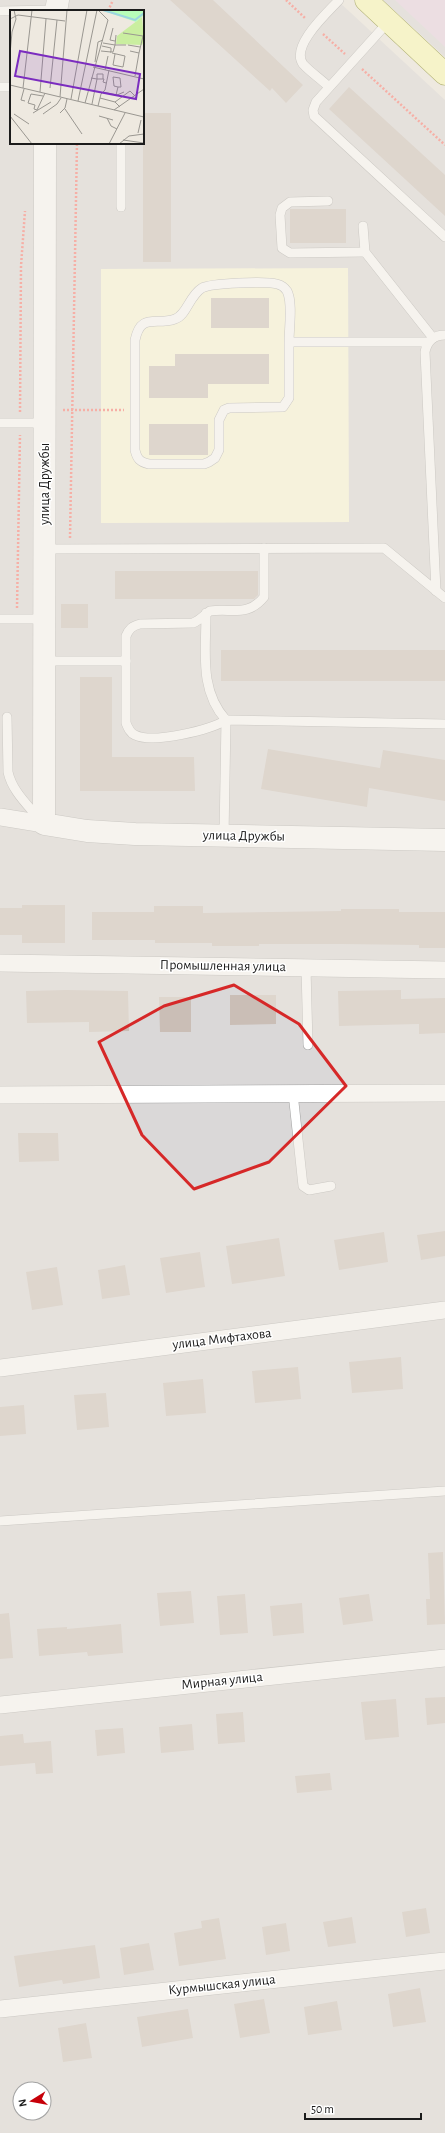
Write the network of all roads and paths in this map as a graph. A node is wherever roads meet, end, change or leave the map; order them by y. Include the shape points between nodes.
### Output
1 (113, 0) edge
2 (286, 0) edge
3 (339, 0) edge
4 (366, 0) edge
5 (57, 7) edge
6 (10, 10) edge
7 (14, 10) edge
8 (108, 10) edge
9 (0, 11) edge
10 (389, 21) junction
11 (315, 27) junction
12 (353, 61) junction
13 (445, 73) edge
14 (329, 87) junction
15 (45, 144) edge
16 (76, 144) edge
17 (121, 144) edge
18 (445, 145) edge
19 (328, 202) dead end
20 (25, 205) dead end
21 (121, 207) dead end
22 (363, 226) dead end
23 (445, 237) edge
24 (365, 252) junction
25 (445, 335) edge
26 (431, 340) junction
27 (289, 342) junction
28 (73, 410) junction
29 (135, 410) junction
30 (45, 416) junction
31 (0, 423) edge
32 (20, 423) junction
33 (264, 548) junction
34 (44, 549) junction
35 (70, 550) junction
36 (436, 591) junction
37 (445, 598) edge
38 (206, 613) junction
39 (0, 619) edge
40 (17, 619) junction
41 (44, 619) junction
42 (44, 661) junction
43 (126, 661) junction
44 (8, 717) dead end
45 (226, 720) junction
46 (445, 724) edge
47 (1, 817) edge
48 (44, 824) junction
49 (224, 836) junction
50 (445, 840) edge
51 (0, 963) edge
52 (306, 968) junction
53 (445, 970) edge
54 (308, 1045) dead end
55 (293, 1093) junction
56 (445, 1093) edge
57 (0, 1094) edge
58 (331, 1186) dead end
59 (445, 1310) edge
60 (0, 1368) edge
61 (445, 1491) edge
62 (0, 1521) edge
63 (445, 1658) edge
64 (0, 1705) edge
65 (445, 1960) edge
66 (0, 2009) edge

1 - 8 path
2 - 11 path
3 - 11 lane
4 - 10 main road
5 - 7 lane
6 - 9 lane
10 - 12 lane
10 - 13 main road
11 - 12 path
11 - 14 lane via 302,44 300,58
12 - 14 lane
12 - 18 path
14 - 23 lane via 316,102 313,110 318,122
15 - 30 street, улица Дружбы
16 - 28 path
17 - 21 lane
19 - 24 lane via 285,204 280,215 282,248 290,253
20 - 32 path via 21,266
22 - 24 lane
24 - 26 lane
25 - 26 lane
26 - 27 lane
26 - 36 lane via 425,352
27 - 29 lane via 289,298 283,286 217,284 203,287 194,295 183,314 176,319 150,321 141,325 137,331
27 - 29 lane via 287,404 278,408 224,410 219,420 219,450 215,458 209,462 142,462 137,458 135,450
28 - 29 path
28 - 30 path
28 - 35 path
30 - 32 lane
30 - 34 street, улица Дружбы
31 - 32 lane
32 - 40 path
33 - 35 lane
33 - 36 lane via 384,548
33 - 38 lane via 264,597 260,603 249,610 216,610
34 - 35 lane
34 - 41 street, улица Дружбы
36 - 37 lane
38 - 43 lane via 193,623 133,625 126,636
38 - 45 lane via 206,682 214,706
39 - 40 lane
40 - 41 lane
41 - 42 street, улица Дружбы
42 - 43 lane
42 - 48 street, улица Дружбы
43 - 45 lane via 126,723 129,731 135,735 181,735 210,728
44 - 48 lane via 9,780
45 - 46 lane
45 - 49 lane
47 - 48 street, улица Дружбы
48 - 49 street, улица Дружбы via 87,831
49 - 50 street, улица Дружбы
51 - 52 street, Промышленная улица
52 - 53 street, Промышленная улица
52 - 54 lane
55 - 56 street
55 - 57 street
55 - 58 lane via 303,1186 309,1190
59 - 60 street, улица Мифтахова
61 - 62 lane
63 - 64 street, Мирная улица
65 - 66 street, Курмышская улица

